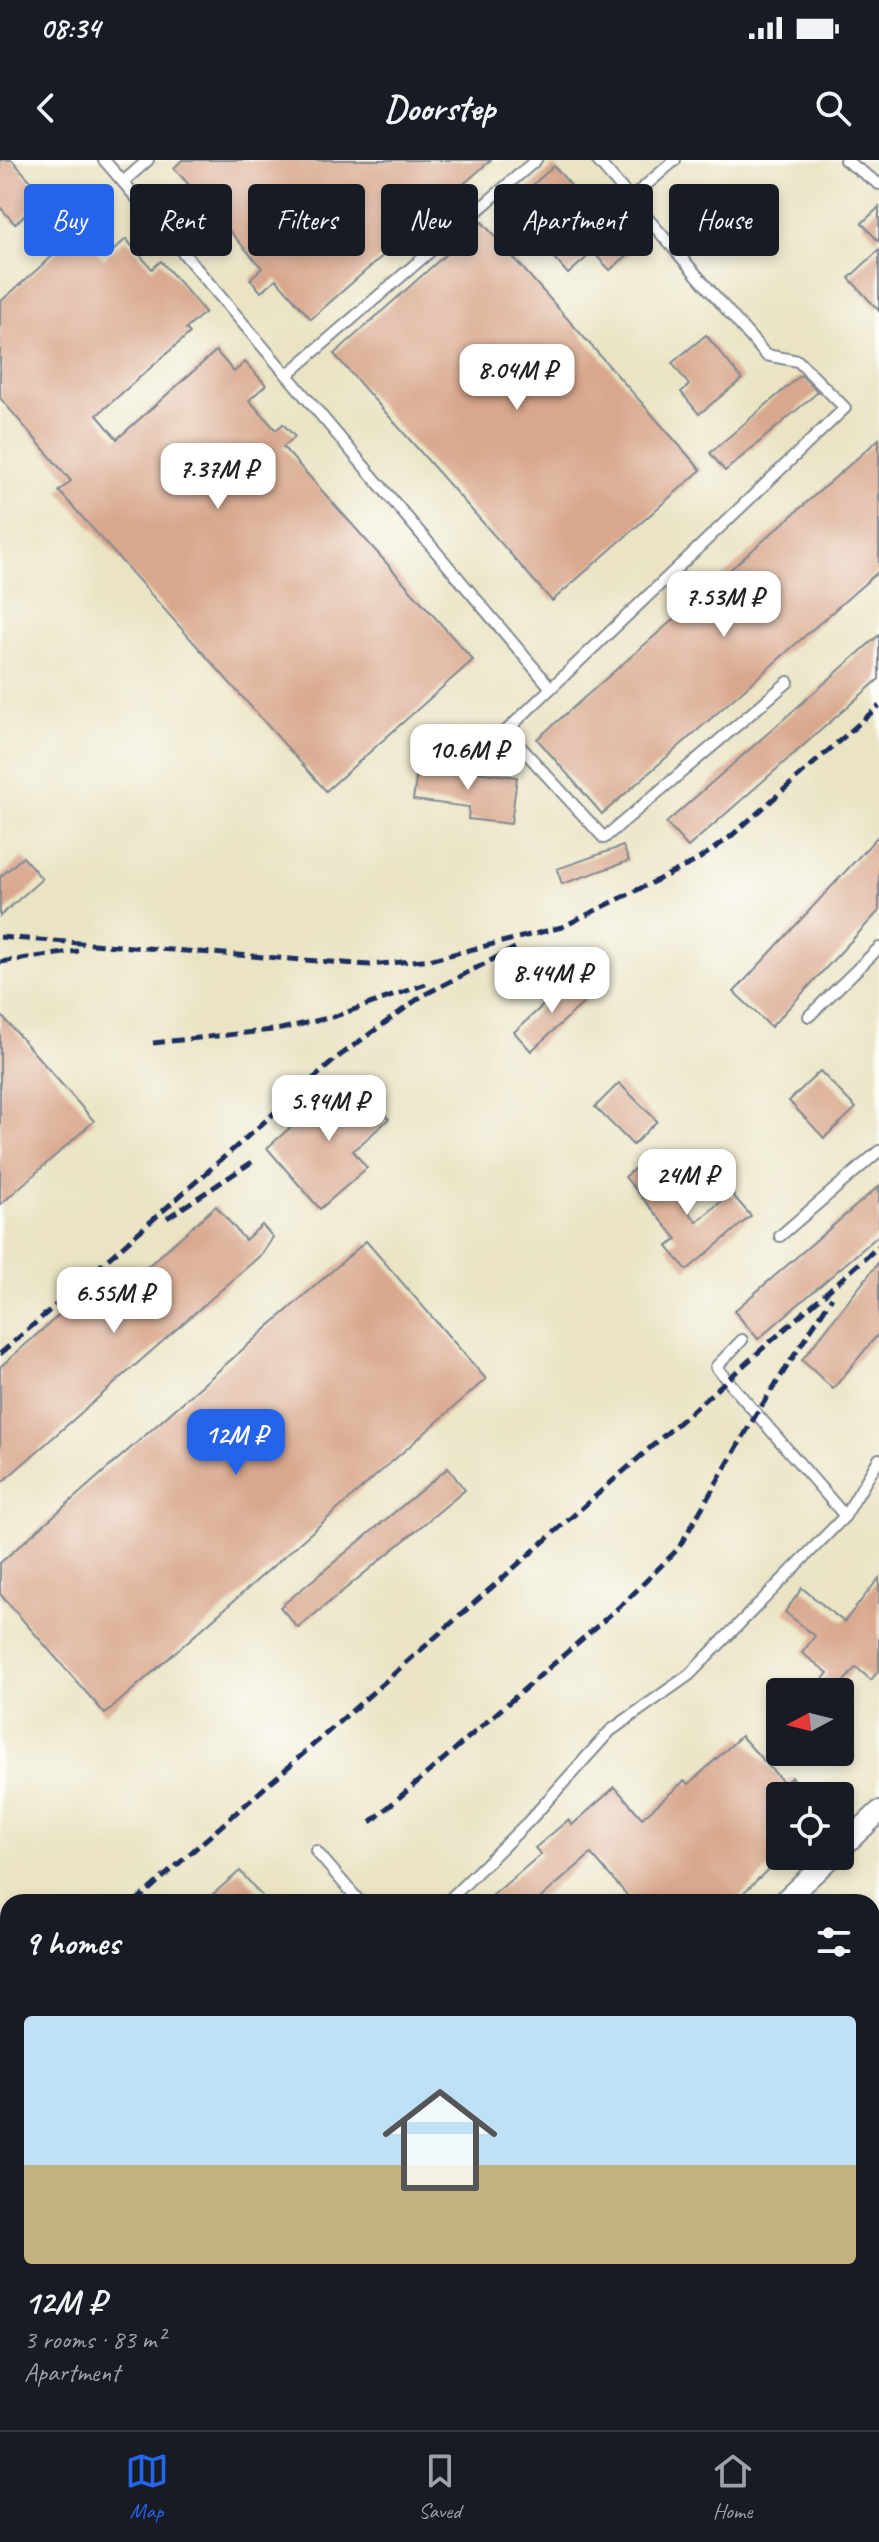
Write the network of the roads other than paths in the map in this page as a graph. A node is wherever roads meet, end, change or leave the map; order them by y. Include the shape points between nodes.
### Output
1 (104, 160) edge
2 (148, 160) edge
3 (536, 160) edge
4 (597, 160) edge
5 (675, 160) edge
6 (845, 160) edge
7 (123, 182) junction
8 (617, 184) edge
9 (647, 184) edge
10 (879, 184) edge
11 (653, 225) edge
12 (287, 375) junction
13 (788, 682) dead end
14 (551, 688) junction
15 (879, 948) edge
16 (809, 1016) dead end
17 (879, 1151) edge
18 (780, 1236) dead end
19 (742, 1340) dead end
20 (879, 1459) edge
21 (845, 1516) junction
22 (879, 1812) edge
23 (854, 1836) edge
24 (316, 1851) dead end
25 (819, 1870) edge
26 (353, 1894) edge
27 (455, 1894) edge
28 (796, 1894) edge

1 - 7 lane
2 - 7 lane
3 - 12 lane
4 - 8 lane
5 - 9 lane
6 - 10 lane
7 - 12 lane
11 - 14 lane via 766,355 798,361 845,408
12 - 14 lane
13 - 14 lane via 604,838 506,731
15 - 16 lane
17 - 18 lane
19 - 21 lane via 716,1367
20 - 21 lane
21 - 27 lane via 689,1675 610,1731
22 - 23 street
24 - 26 lane
25 - 28 street

